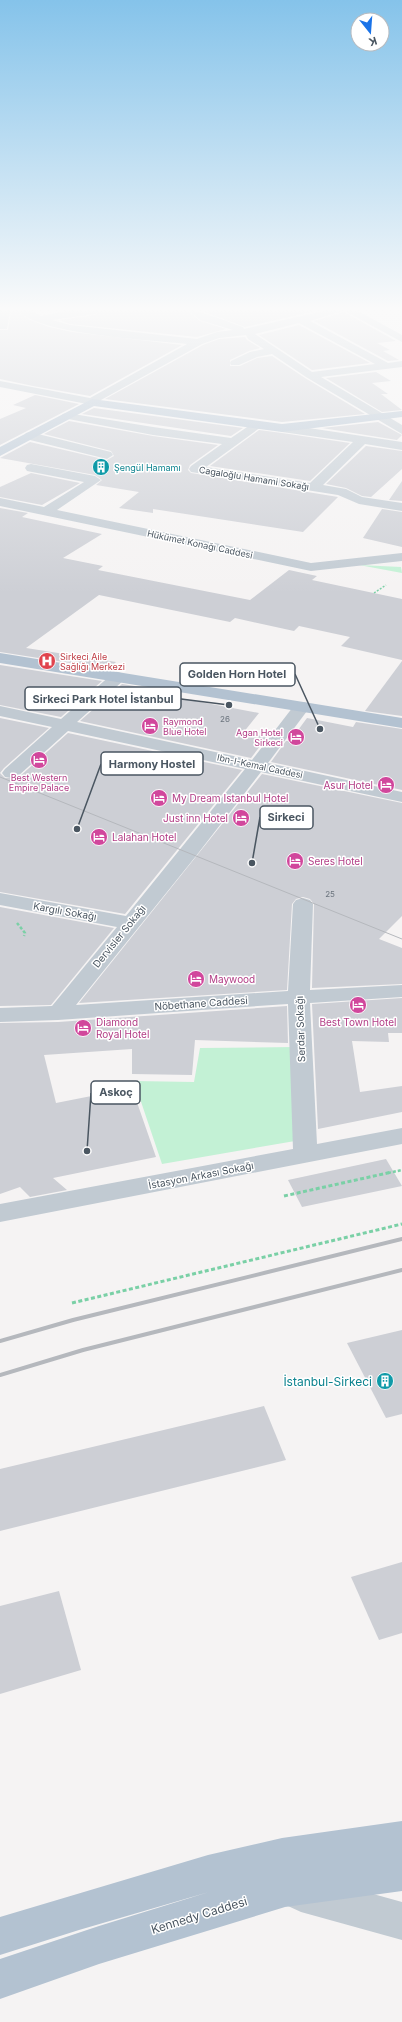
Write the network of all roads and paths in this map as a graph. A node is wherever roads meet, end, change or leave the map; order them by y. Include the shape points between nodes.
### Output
1 (86, 405) edge
2 (116, 405) edge
3 (361, 405) edge
4 (402, 414) edge
5 (67, 416) junction
6 (381, 417) junction
7 (257, 425) junction
8 (282, 428) junction
9 (402, 430) edge
10 (30, 436) junction
11 (361, 440) junction
12 (234, 442) junction
13 (402, 446) edge
14 (0, 452) edge
15 (107, 455) dead end
16 (31, 468) dead end
17 (313, 488) junction
18 (0, 502) edge
19 (402, 507) edge
20 (47, 512) junction
21 (402, 557) edge
22 (386, 585) dead end
23 (374, 593) dead end
24 (0, 658) edge
25 (118, 677) junction
26 (302, 707) junction
27 (0, 711) edge
28 (402, 723) edge
29 (65, 726) junction
30 (256, 766) junction
31 (11, 773) dead end
32 (402, 797) edge
33 (0, 899) edge
34 (303, 904) dead end
35 (130, 922) junction
36 (402, 991) edge
37 (299, 996) junction
38 (58, 1013) junction
39 (0, 1015) edge
40 (402, 1136) edge
41 (305, 1155) junction
42 (402, 1170) edge
43 (284, 1196) dead end
44 (0, 1214) edge
45 (402, 1224) edge
46 (72, 1303) dead end
47 (402, 1839) edge
48 (402, 1872) edge
49 (208, 1874) junction
50 (285, 1888) junction
51 (402, 1921) edge
52 (0, 1936) edge
53 (0, 1979) edge

1 - 5 main road
2 - 7 main road
3 - 6 street
4 - 6 main road
5 - 10 main road
5 - 12 street
6 - 8 main road
6 - 9 street
7 - 8 main road
7 - 12 street, Cagaloğlu Hamami Sokağı
8 - 11 street
10 - 14 main road
10 - 15 street
11 - 13 street
11 - 17 street
12 - 17 street, Cagaloğlu Hamami Sokağı via 194,469
16 - 20 street via 95,480
17 - 19 street, Cagaloğlu Hamami Sokağı via 341,492 359,500
18 - 20 street, Hükümet Konağı Caddesi
20 - 21 street, Hükümet Konağı Caddesi via 311,567
22 - 23 path
24 - 25 main road
25 - 26 main road
25 - 29 street
26 - 28 main road
26 - 30 street, Dervisler Sokağı
27 - 29 street, Ibn-I-Kemal Caddesi
29 - 30 street, Ibn-I-Kemal Caddesi
29 - 31 street
30 - 32 street, Ibn-I-Kemal Caddesi
30 - 35 street, Dervisler Sokağı
33 - 35 street, Kargılı Sokağı
34 - 37 street, Serdar Sokağı
35 - 38 street, Dervisler Sokağı
36 - 37 street, Nöbethane Caddesi
37 - 38 street, Nöbethane Caddesi
37 - 41 street, Serdar Sokağı
38 - 39 street, Nöbethane Caddesi
40 - 41 street, İstasyon Arkası Sokağı
41 - 44 street, İstasyon Arkası Sokağı
42 - 43 path
45 - 46 path
47 - 49 main road via 282,1856
48 - 50 main road, Kennedy Caddesi
49 - 50 main road
49 - 52 main road
50 - 51 street
50 - 53 main road, Kennedy Caddesi via 99,1945

